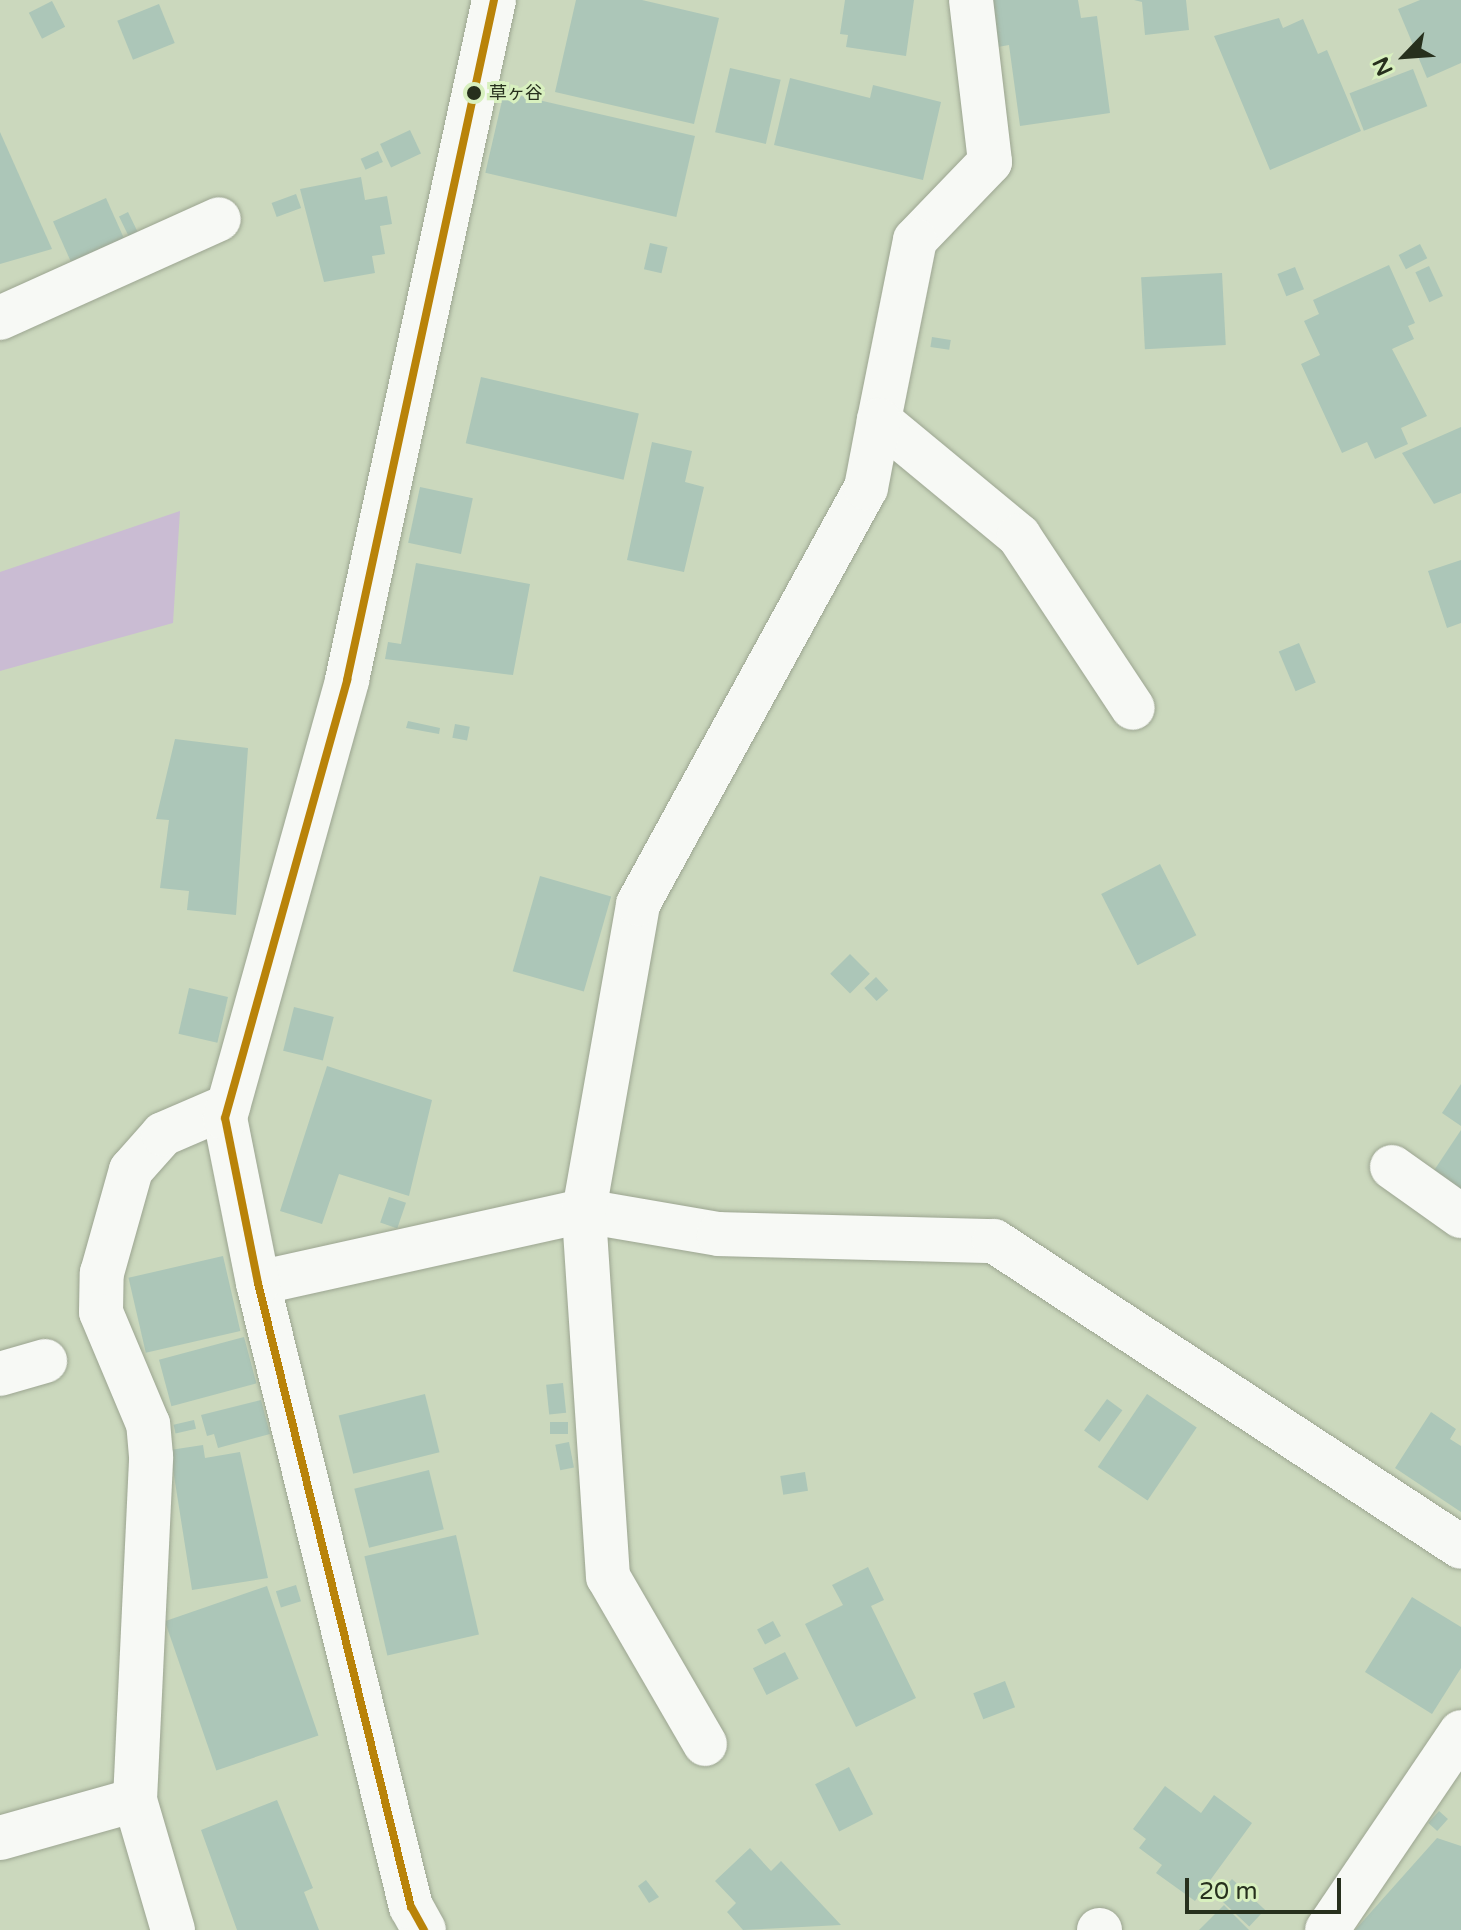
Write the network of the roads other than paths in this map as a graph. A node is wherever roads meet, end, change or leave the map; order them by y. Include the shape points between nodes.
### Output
1 (494, 0) edge
2 (971, 0) edge
3 (219, 219) dead end
4 (0, 318) edge
5 (879, 420) junction
6 (1133, 708) dead end
7 (228, 1106) junction
8 (1392, 1167) dead end
9 (584, 1211) junction
10 (1461, 1216) edge
11 (258, 1283) junction
12 (45, 1361) dead end
13 (0, 1374) edge
14 (1461, 1547) edge
15 (1461, 1732) edge
16 (705, 1744) dead end
17 (135, 1800) junction
18 (0, 1838) edge
19 (173, 1930) edge
20 (424, 1930) edge
21 (1327, 1930) edge

1 - 7 street via 347,680
2 - 5 street via 990,162 915,240
3 - 4 street
5 - 6 street via 1019,536
5 - 9 street via 866,488 638,904
7 - 11 street
7 - 17 street via 163,1134 131,1170 102,1273 101,1312 148,1424 151,1456
8 - 10 street
9 - 11 street
9 - 14 street via 719,1234 994,1241
9 - 16 street via 608,1577
11 - 20 street via 411,1907
12 - 13 street
15 - 21 street
17 - 18 street
17 - 19 street

